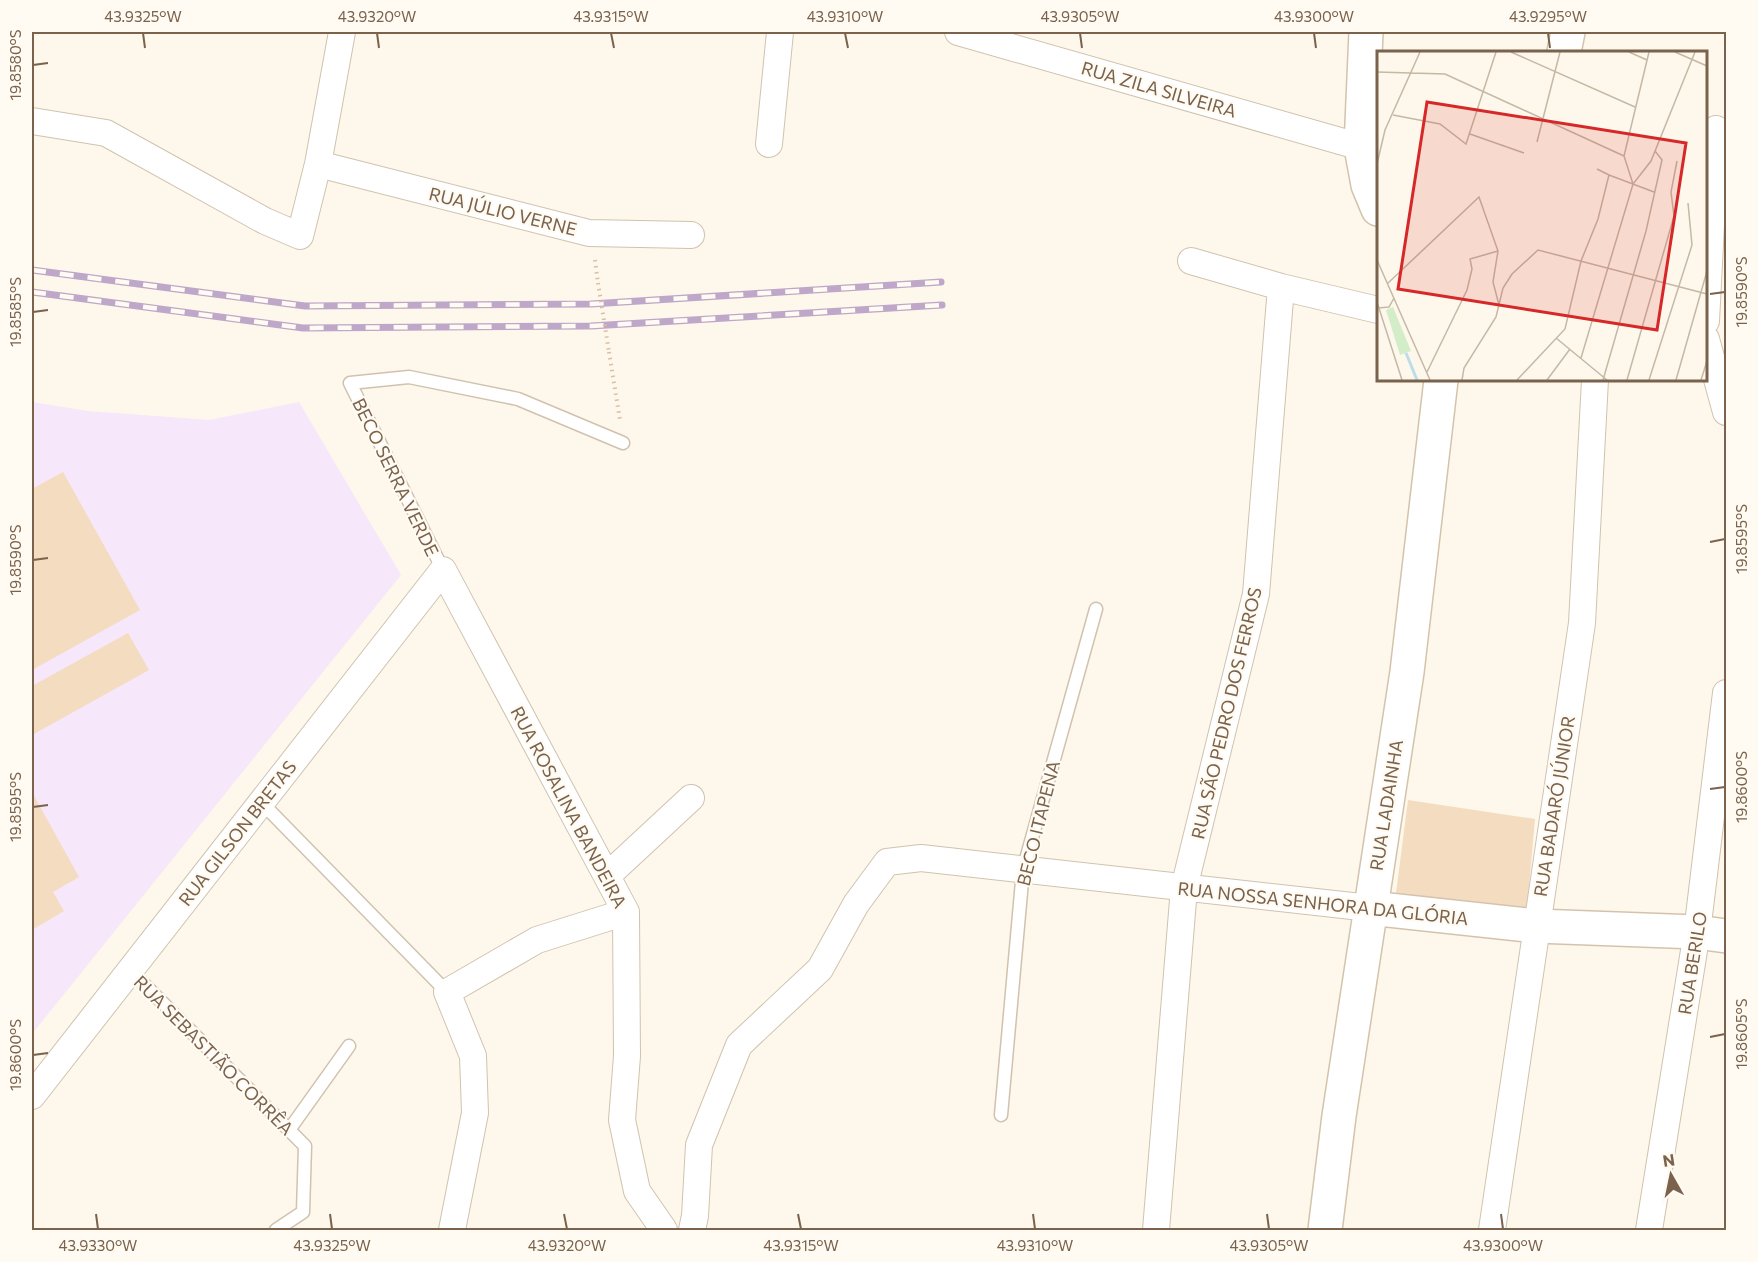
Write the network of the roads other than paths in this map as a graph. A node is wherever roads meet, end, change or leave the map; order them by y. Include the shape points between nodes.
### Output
1 (342, 32) edge
2 (780, 32) edge
3 (958, 32) edge
4 (1366, 32) edge
5 (1568, 32) edge
6 (1564, 51) edge
7 (32, 121) edge
8 (1716, 129) dead end
9 (769, 144) dead end
10 (1361, 147) junction
11 (318, 164) junction
12 (1377, 207) edge
13 (691, 235) dead end
14 (1191, 261) dead end
15 (1281, 287) junction
16 (1707, 302) edge
17 (1377, 310) edge
18 (1707, 343) edge
19 (1441, 381) edge
20 (1595, 381) edge
21 (1726, 412) edge
22 (623, 443) road end
23 (442, 570) junction
24 (1096, 609) dead end
25 (1726, 693) edge
26 (691, 798) dead end
27 (261, 802) junction
28 (1023, 870) junction
29 (607, 876) junction
30 (1184, 888) junction
31 (1371, 908) junction
32 (626, 912) junction
33 (1536, 926) junction
34 (1712, 934) edge
35 (130, 970) junction
36 (447, 992) junction
37 (349, 1046) dead end
38 (32, 1096) edge
39 (1001, 1115) dead end
40 (289, 1130) junction
41 (276, 1230) edge
42 (452, 1230) edge
43 (664, 1230) edge
44 (692, 1230) edge
45 (1156, 1230) edge
46 (1325, 1230) edge
47 (1492, 1230) edge
48 (1649, 1230) edge

1 - 11 street
2 - 9 street
3 - 10 street, RUA ZILA SILVEIRA
4 - 10 street
5 - 6 street
7 - 11 street via 106,133 265,221 300,236
8 - 16 street
10 - 12 street via 1368,185
11 - 13 street, RUA JÚLIO VERNE via 589,233
14 - 15 street
15 - 17 street
15 - 30 street, RUA SÃO PEDRO DOS FERROS via 1256,594
18 - 21 street
19 - 31 street, RUA LADAINHA via 1407,672
20 - 33 street, RUA BADARÓ JÚNIOR via 1582,623
22 - 23 lane, BECO SERRA VERDE via 518,399 409,377 350,383
23 - 27 street, RUA GILSON BRETAS
23 - 29 street, RUA ROSALINA BANDEIRA
24 - 28 lane, BECO ITAPENA
25 - 34 street, RUA BERILO
26 - 29 street
27 - 35 street, RUA GILSON BRETAS
27 - 36 lane
28 - 30 street, RUA NOSSA SENHORA DA GLÓRIA
28 - 39 lane, BECO ITAPENA
28 - 44 street, RUA NOSSA SENHORA DA GLÓRIA via 921,858 887,862 855,904 820,969 739,1045 699,1145
29 - 32 street, RUA ROSALINA BANDEIRA
30 - 31 street, RUA NOSSA SENHORA DA GLÓRIA
30 - 45 street, RUA SÃO PEDRO DOS FERROS
31 - 33 street, RUA NOSSA SENHORA DA GLÓRIA
31 - 46 street, RUA LADAINHA
32 - 36 street via 537,940
32 - 43 street, RUA ROSALINA BANDEIRA via 627,1056 622,1119 637,1191
33 - 34 street, RUA NOSSA SENHORA DA GLÓRIA
33 - 47 street, RUA BADARÓ JÚNIOR
34 - 48 street, RUA BERILO
35 - 38 street, RUA GILSON BRETAS
35 - 40 lane, RUA SEBASTIÃO CORRÊA
36 - 42 street via 472,1056 476,1113
37 - 40 lane
40 - 41 lane, RUA SEBASTIÃO CORRÊA via 305,1146 303,1212

